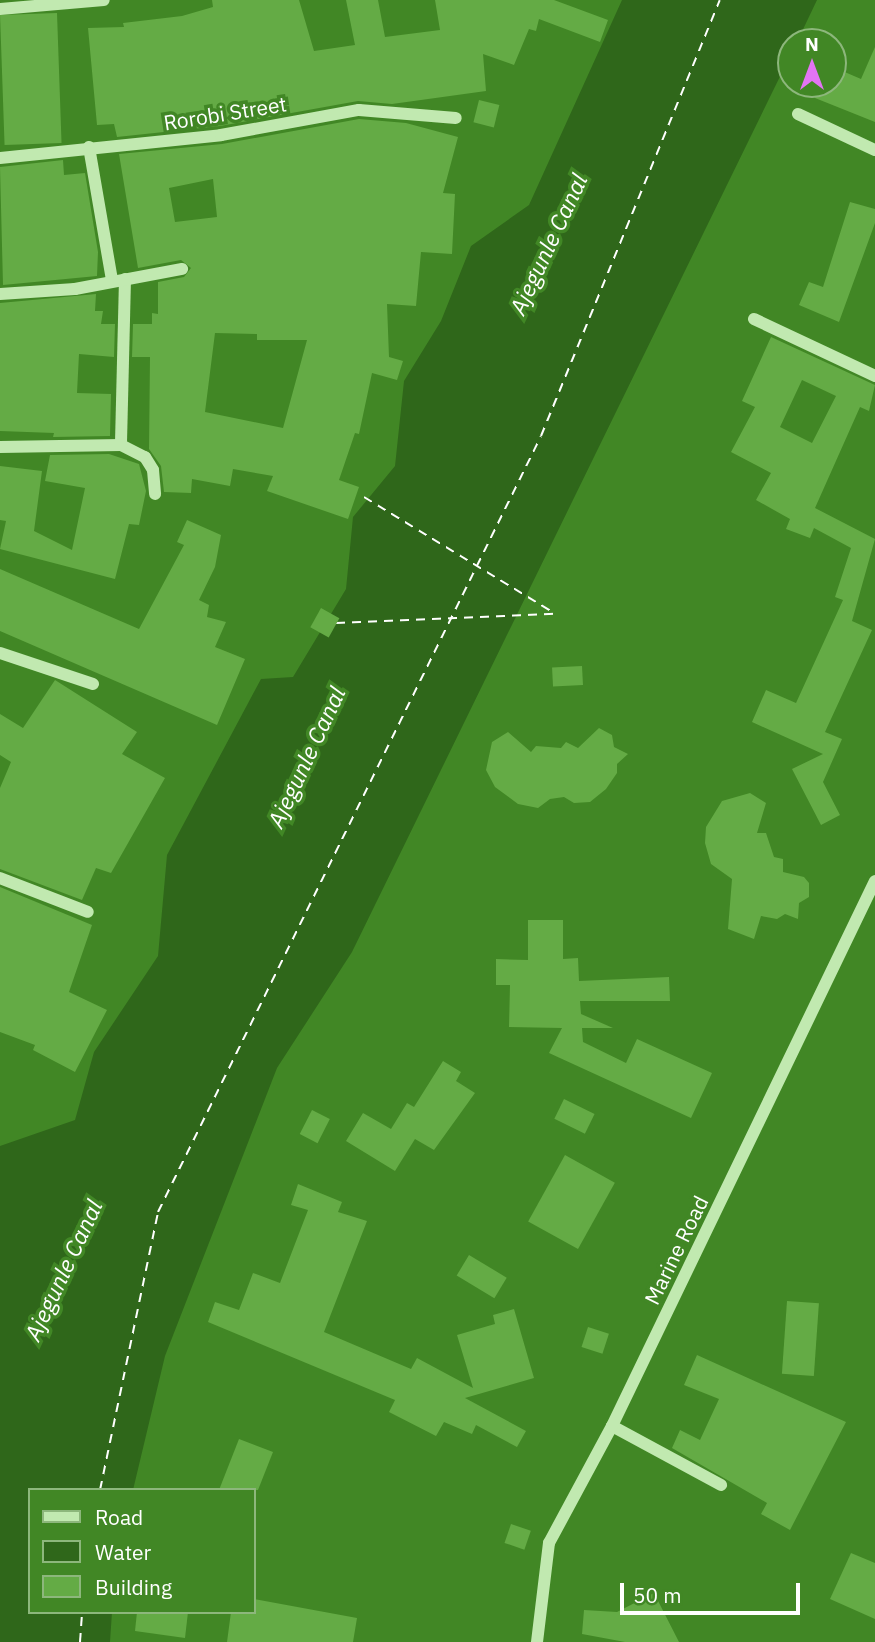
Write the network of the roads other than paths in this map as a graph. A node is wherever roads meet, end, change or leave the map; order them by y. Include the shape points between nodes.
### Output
1 (104, 0) edge
2 (0, 9) edge
3 (798, 114) dead end
4 (456, 118) dead end
5 (89, 147) junction
6 (875, 150) edge
7 (0, 158) edge
8 (182, 269) dead end
9 (118, 279) junction
10 (0, 294) edge
11 (754, 319) dead end
12 (875, 376) edge
13 (121, 445) junction
14 (0, 447) edge
15 (155, 494) dead end
16 (0, 653) edge
17 (93, 684) dead end
18 (0, 878) edge
19 (875, 881) edge
20 (88, 912) dead end
21 (612, 1426) junction
22 (721, 1485) dead end
23 (537, 1642) edge

1 - 2 street
3 - 6 street
4 - 5 street, Rorobi Street via 359,110 220,135
5 - 7 street, Rorobi Street
5 - 9 street
8 - 9 street
9 - 10 street via 75,289
9 - 13 street
11 - 12 street
13 - 14 street
13 - 15 street via 145,457 153,470
16 - 17 street
18 - 20 street
19 - 21 street, Marine Road
21 - 22 street
21 - 23 street, Marine Road via 549,1543

